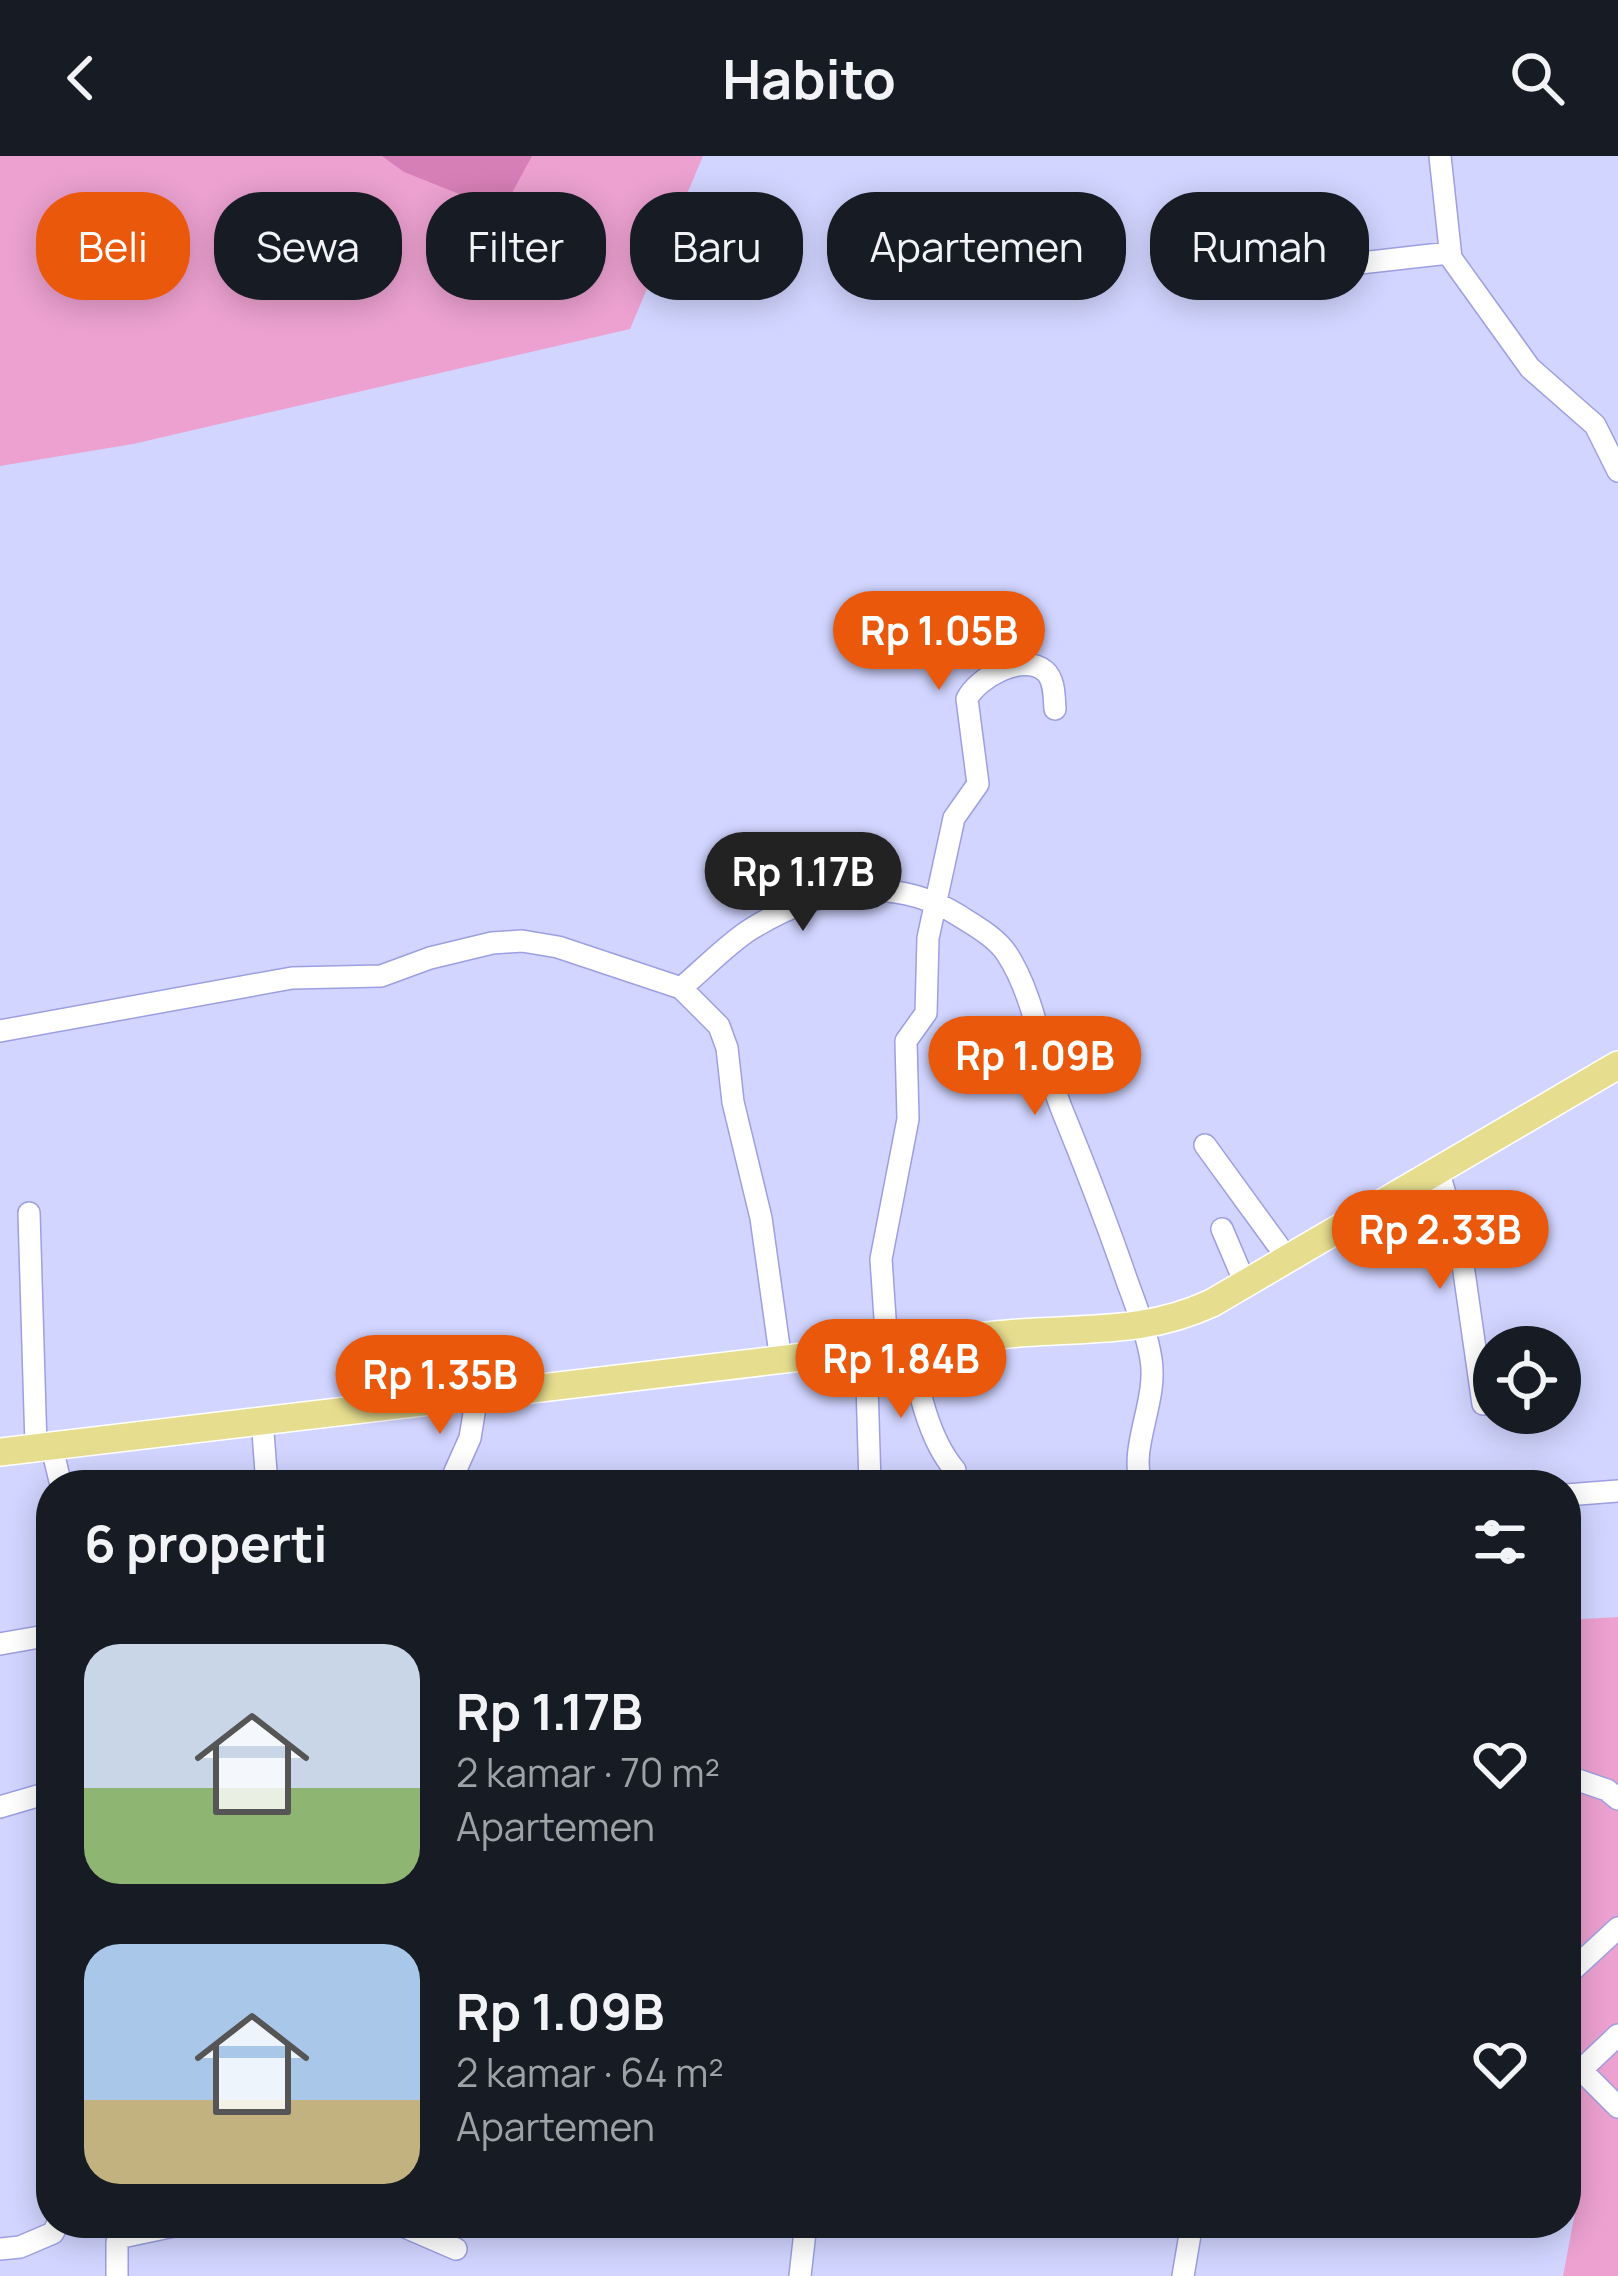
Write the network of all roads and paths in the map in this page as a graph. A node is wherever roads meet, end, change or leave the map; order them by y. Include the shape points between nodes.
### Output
1 (1440, 156) edge
2 (1449, 253) junction
3 (1369, 262) edge
4 (1618, 471) edge
5 (1055, 710) dead end
6 (938, 902) junction
7 (682, 988) junction
8 (0, 1031) edge
9 (1618, 1065) edge
10 (1204, 1145) dead end
11 (1438, 1170) junction
12 (29, 1214) dead end
13 (1222, 1228) dead end
14 (1288, 1259) junction
15 (1245, 1283) junction
16 (1143, 1327) junction
17 (1473, 1331) edge
18 (888, 1347) junction
19 (781, 1361) junction
20 (477, 1395) junction
21 (262, 1419) junction
22 (44, 1445) junction
23 (0, 1452) edge
24 (55, 1470) edge
25 (266, 1470) edge
26 (456, 1470) edge
27 (872, 1470) edge
28 (955, 1470) dead end
29 (1136, 1470) edge
30 (1618, 1491) edge
31 (1581, 1494) edge
32 (36, 1638) edge
33 (0, 1644) edge
34 (1581, 1781) edge
35 (36, 1796) edge
36 (1618, 1799) edge
37 (0, 1807) edge
38 (1618, 1928) edge
39 (1581, 1962) edge
40 (1618, 2035) edge
41 (1581, 2058) edge
42 (1581, 2069) edge
43 (1618, 2108) edge
44 (43, 2238) edge
45 (118, 2238) edge
46 (431, 2238) edge
47 (804, 2238) edge
48 (1189, 2238) edge
49 (0, 2248) edge
50 (456, 2249) dead end
51 (117, 2276) edge
52 (800, 2276) edge
53 (1183, 2276) edge

1 - 2 street
2 - 3 street
2 - 4 street via 1530,368 1595,425
5 - 6 street via 1051,679 1036,667 1001,672 970,692 978,784 954,818
6 - 7 street via 883,889 790,908 747,932
6 - 16 street via 994,940 1013,966
6 - 18 street via 928,938 926,1013 906,1041 908,1119 883,1237
7 - 8 street via 522,941 381,976 273,981
7 - 19 street via 719,1025 727,1048
9 - 11 main road
10 - 14 street
11 - 14 main road
11 - 17 street
12 - 22 street
13 - 15 street
14 - 15 main road
15 - 16 main road via 1177,1319
16 - 18 main road
16 - 29 street via 1152,1373
18 - 19 main road
18 - 27 street
18 - 28 street via 920,1389
19 - 20 main road
20 - 21 main road
20 - 26 street
21 - 22 main road
21 - 25 street
22 - 23 main road
22 - 24 street
30 - 31 street
32 - 33 street
34 - 36 street
35 - 37 street
38 - 39 street
40 - 41 street
42 - 43 street
44 - 49 street
45 - 51 street
46 - 50 street
47 - 52 street
48 - 53 street

